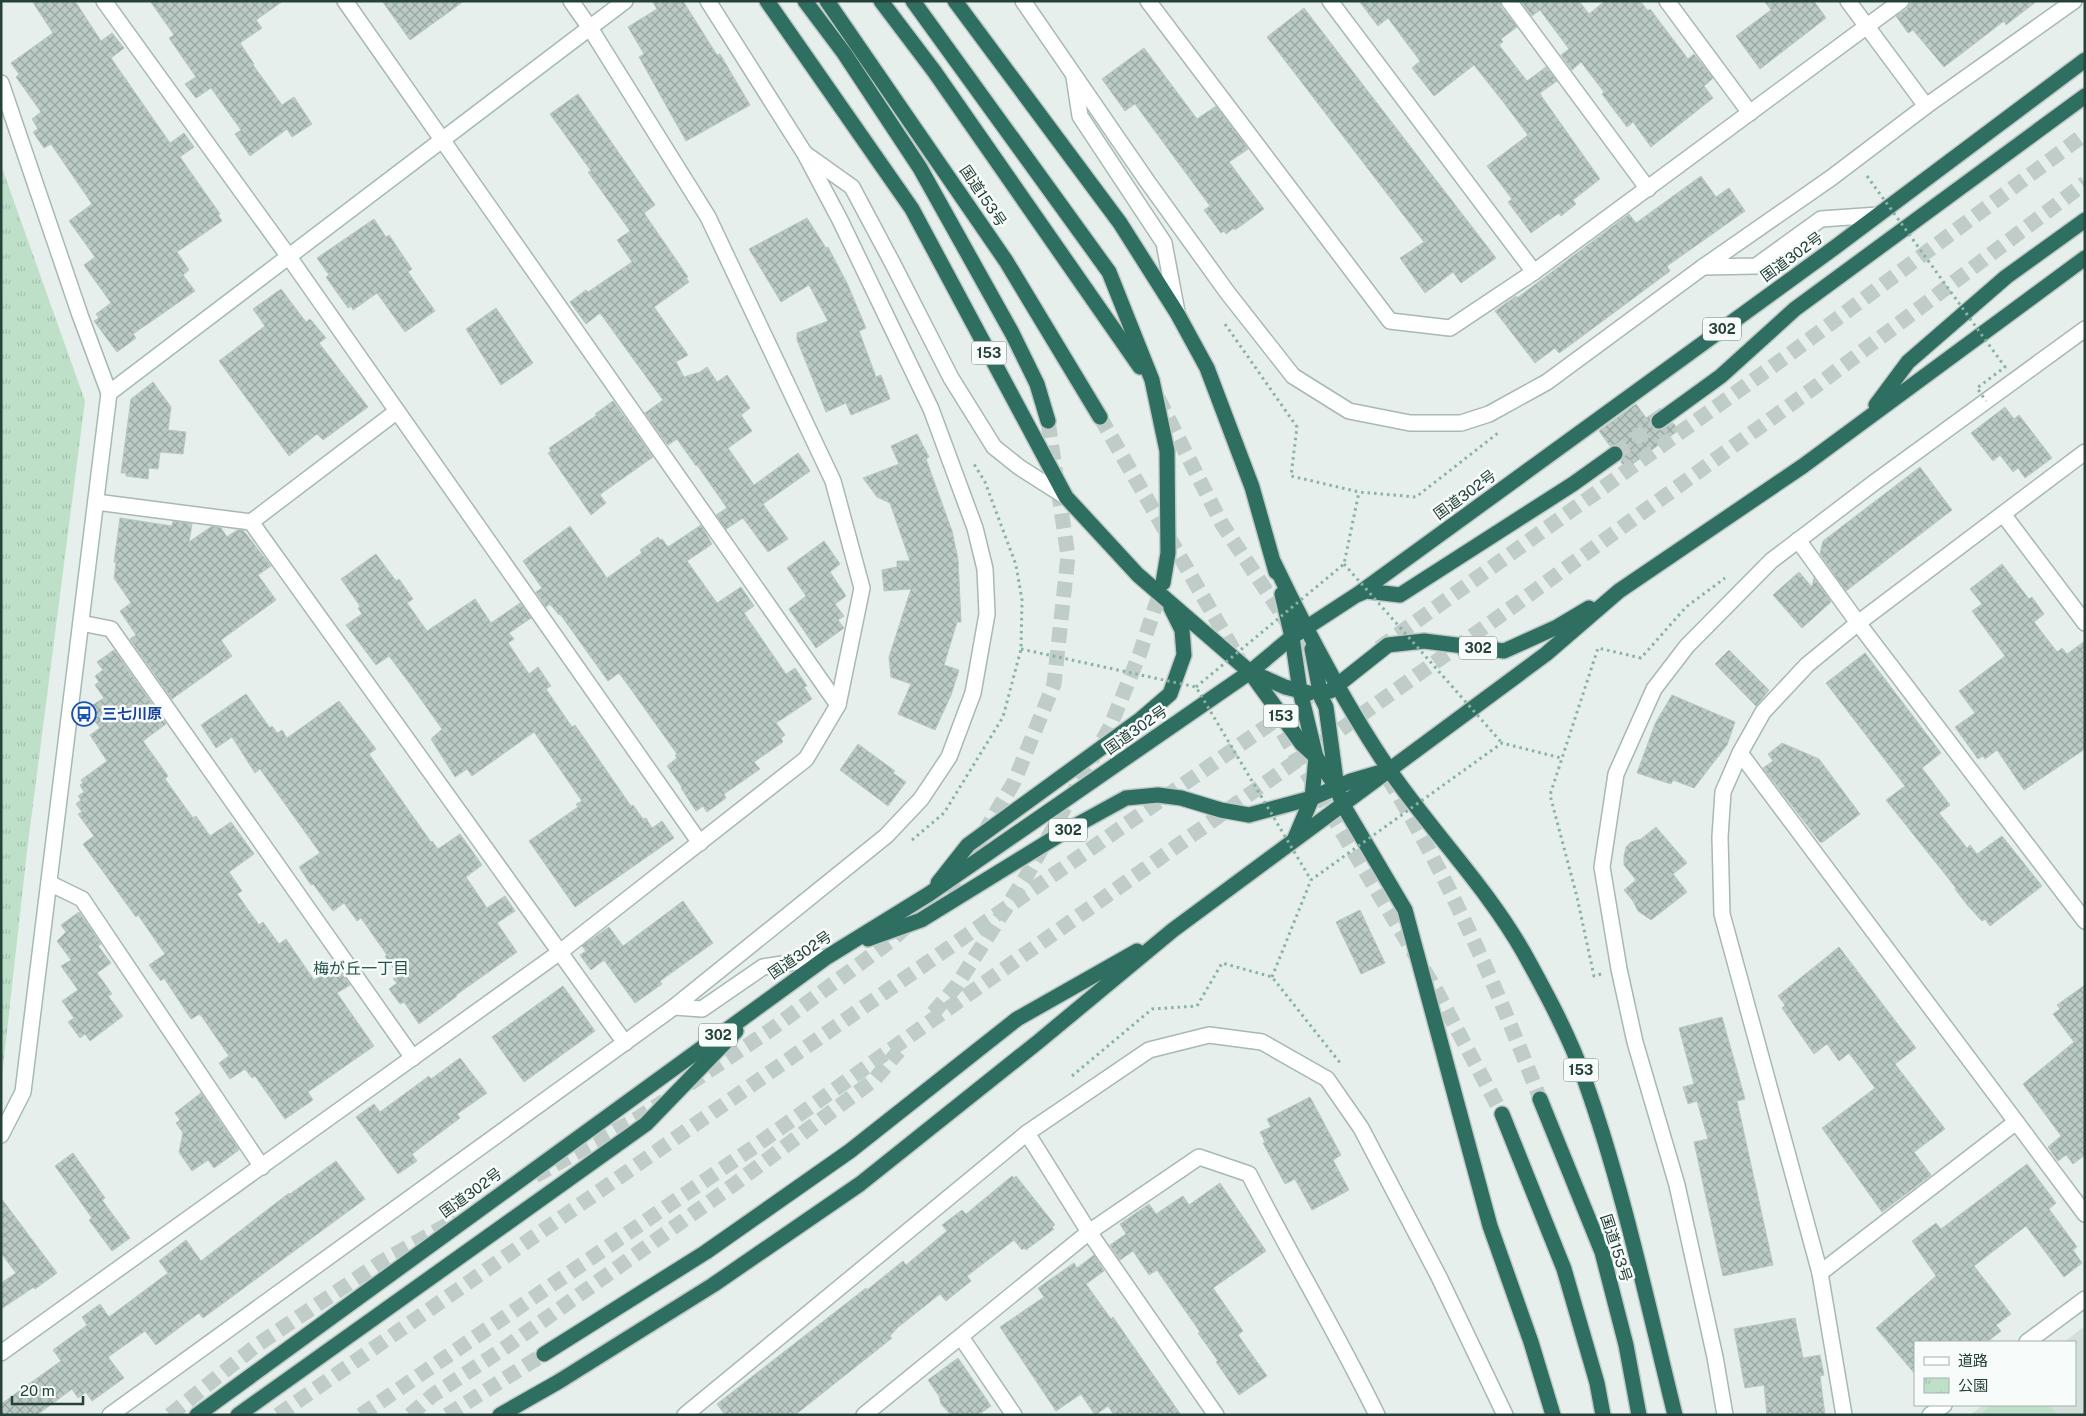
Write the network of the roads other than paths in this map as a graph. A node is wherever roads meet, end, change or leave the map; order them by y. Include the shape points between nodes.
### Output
1 (104, 1) edge
2 (345, 1) edge
3 (571, 1) edge
4 (626, 1) edge
5 (708, 1) edge
6 (767, 1) edge
7 (805, 1) edge
8 (827, 1) edge
9 (881, 1) edge
10 (913, 1) edge
11 (955, 1) edge
12 (1023, 1) edge
13 (1148, 1) edge
14 (1330, 1) edge
15 (1509, 1) edge
16 (1667, 1) edge
17 (1848, 1) edge
18 (1901, 1) edge
19 (2074, 1) edge
20 (1867, 26) junction
21 (590, 28) junction
22 (2085, 60) edge
23 (1073, 73) junction
24 (1, 83) edge
25 (2085, 96) edge
26 (1926, 106) junction
27 (1750, 113) junction
28 (443, 140) junction
29 (805, 154) junction
30 (1648, 188) junction
31 (1878, 215) junction
32 (2085, 220) edge
33 (289, 257) junction
34 (2085, 258) edge
35 (1703, 267) junction
36 (1534, 272) junction
37 (1177, 313) junction
38 (2085, 329) edge
39 (1150, 381) dead end
40 (109, 393) junction
41 (396, 412) junction
42 (1100, 418) tunnel mouth
43 (1866, 419) junction
44 (1048, 421) tunnel mouth
45 (1655, 424) tunnel mouth
46 (2085, 452) edge
47 (1615, 454) tunnel mouth
48 (1066, 497) junction
49 (96, 502) junction
50 (2002, 514) junction
51 (251, 522) junction
52 (1798, 540) junction
53 (1163, 583) tunnel mouth
54 (1619, 591) junction
55 (1358, 594) junction
56 (1168, 601) junction
57 (81, 623) junction
58 (1858, 623) junction
59 (2085, 623) edge
60 (1303, 636) junction
61 (1250, 672) junction
62 (1336, 686) junction
63 (1300, 691) junction
64 (1321, 697) junction
65 (838, 706) junction
66 (1740, 754) junction
67 (1316, 757) junction
68 (1389, 769) junction
69 (1337, 788) junction
70 (1312, 798) junction
71 (1343, 805) junction
72 (1295, 838) junction
73 (700, 843) junction
74 (49, 883) junction
75 (930, 894) junction
76 (2085, 921) edge
77 (1173, 930) junction
78 (840, 948) junction
79 (560, 952) junction
80 (827, 957) junction
81 (764, 1001) junction
82 (674, 1007) junction
83 (625, 1042) junction
84 (413, 1058) junction
85 (1540, 1098) tunnel mouth
86 (1502, 1114) tunnel mouth
87 (2016, 1122) junction
88 (1027, 1133) junction
89 (1, 1135) edge
90 (262, 1167) junction
91 (2085, 1214) edge
92 (1090, 1232) junction
93 (1820, 1273) junction
94 (2085, 1299) edge
95 (961, 1336) junction
96 (2028, 1341) edge
97 (1, 1353) edge
98 (544, 1354) tunnel mouth
99 (1943, 1406) edge
100 (110, 1415) edge
101 (197, 1415) edge
102 (238, 1415) edge
103 (500, 1415) edge
104 (684, 1415) edge
105 (864, 1415) edge
106 (1014, 1415) edge
107 (1216, 1415) edge
108 (1376, 1415) edge
109 (1505, 1415) edge
110 (1553, 1415) edge
111 (1603, 1415) edge
112 (1640, 1415) edge
113 (1674, 1415) edge
114 (1725, 1415) edge
115 (1844, 1415) edge
116 (1930, 1415) edge

1 - 33 street
2 - 28 street
3 - 21 street
4 - 21 street
5 - 29 street
6 - 48 highway, 153 via 912,209
7 - 44 highway via 844,53 920,168 1012,333 1037,384
8 - 42 highway, 国道153号 via 1006,261
9 - 39 highway, 国道153号 via 934,71
10 - 53 highway via 1108,272 1152,380 1167,451 1168,554
11 - 37 highway, 153 via 1120,222
12 - 23 street
13 - 36 street via 1390,321 1450,328
14 - 36 street
15 - 30 street
16 - 27 street
17 - 20 street
18 - 20 street
19 - 26 street
20 - 26 street
20 - 27 street
21 - 28 street
21 - 65 street via 708,217 833,481 862,588
22 - 31 highway, 国道302号 / 302
23 - 35 street via 1210,268 1293,376 1348,411 1410,423 1461,423 1489,414 1547,382
23 - 37 street via 1080,116 1164,243
24 - 40 street
25 - 45 highway via 1795,309 1721,376
26 - 35 street via 1831,178
27 - 30 street
28 - 33 street
28 - 65 street
29 - 48 street via 852,187 951,378 994,447
29 - 82 street via 932,409 975,528 985,569 987,614 973,694 949,757 921,798 886,836
30 - 36 street
31 - 35 street via 1820,219 1756,266
31 - 55 highway, 国道302号 / 302
32 - 43 highway via 2006,278 1908,362
33 - 40 street
33 - 41 street
34 - 43 highway, 302
37 - 60 highway, 153 via 1216,390 1252,487 1274,563
38 - 52 street
40 - 49 street
41 - 51 street
41 - 73 street
43 - 54 highway, 302 via 1803,466
46 - 50 street
47 - 55 highway via 1400,594 1366,591
48 - 56 highway, 153 via 1138,575
49 - 51 street
49 - 57 street
50 - 58 street
50 - 59 street
51 - 79 street
52 - 58 street
52 - 114 street via 1771,562 1688,646 1654,689 1616,774 1602,867 1635,1042 1677,1185
54 - 62 highway, 302 via 1557,627 1504,652 1424,641 1388,645
54 - 68 highway, 302 via 1546,654
55 - 60 highway, 国道302号 / 302 via 1333,609
56 - 61 highway, 153
56 - 75 highway, 302 via 1182,630 1184,654 1170,694 1141,719 968,844
57 - 74 street
57 - 84 street via 111,629
58 - 66 street via 1807,665 1769,705
58 - 76 street
60 - 61 highway, 国道302号 / 302
60 - 62 highway, 153
60 - 63 highway, 153
60 - 64 highway, 153 via 1312,651
61 - 63 highway
61 - 67 highway, 153 via 1302,744
61 - 75 highway, 国道302号 / 302
62 - 64 highway, 302
62 - 68 highway, 153
63 - 64 highway
63 - 67 highway, 153
64 - 69 highway, 153 via 1326,707
65 - 73 street via 806,759
66 - 87 street
66 - 93 street via 1723,792 1720,837 1722,914
67 - 69 highway, 153
67 - 70 highway, 153
68 - 69 highway, 302
68 - 71 highway, 302
68 - 113 highway, 153 via 1490,900 1523,952 1584,1076 1625,1211
69 - 70 highway, 302
69 - 71 highway, 153
70 - 72 highway, 153
70 - 78 highway, 302 via 1250,815 1181,798 1158,795 1126,798 1064,832 922,920
71 - 72 highway, 302
71 - 110 highway, 153 via 1405,910 1490,1226
72 - 77 highway, 302
73 - 79 street
74 - 89 street via 24,1092
74 - 90 street via 82,900
75 - 78 highway, 国道302号 / 302
77 - 98 highway via 1017,1019 850,1151 706,1252
77 - 103 highway, 302 via 860,1184 713,1284
78 - 80 highway, 国道302号 / 302
79 - 83 street
79 - 84 street
80 - 81 highway, 国道302号 / 302
80 - 82 street via 763,967 702,1008
81 - 101 highway, 国道302号 / 302
81 - 102 highway via 646,1124
82 - 83 street
83 - 100 street
84 - 90 street
85 - 112 highway, 国道153号 via 1602,1252
86 - 111 highway via 1564,1269
87 - 91 street
87 - 93 street
88 - 92 street
88 - 104 street
88 - 109 street via 1149,1050 1209,1035 1262,1042 1327,1079 1361,1128 1439,1277
90 - 97 street
92 - 95 street
92 - 107 street
92 - 108 street via 1199,1157 1248,1174 1346,1352
93 - 115 street
94 - 96 street
95 - 105 street
95 - 106 street
99 - 116 street

